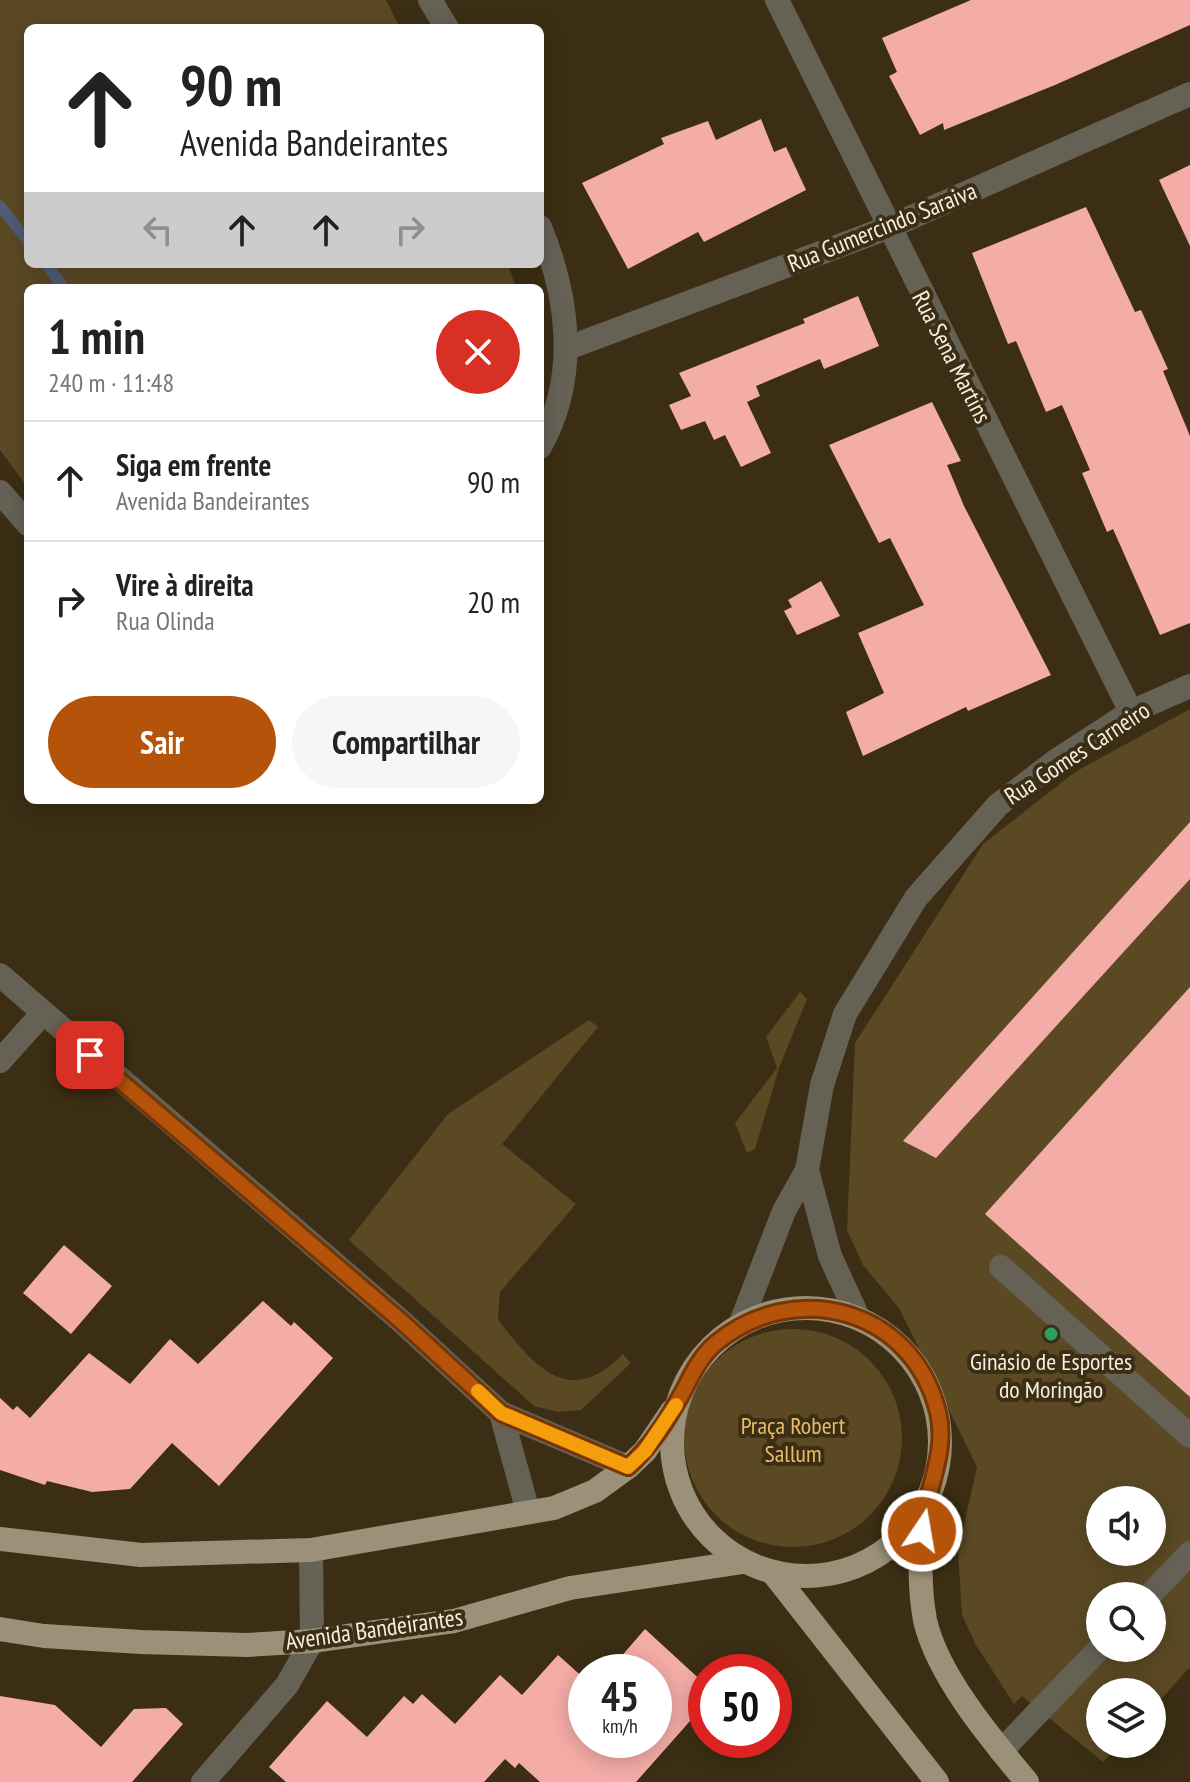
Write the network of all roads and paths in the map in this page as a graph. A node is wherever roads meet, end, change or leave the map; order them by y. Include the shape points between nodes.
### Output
1 (430, 0) edge
2 (777, 0) edge
3 (445, 24) edge
4 (1190, 94) edge
5 (887, 228) junction
6 (544, 239) edge
7 (568, 348) junction
8 (544, 437) edge
9 (0, 492) edge
10 (24, 519) edge
11 (1190, 686) edge
12 (1131, 712) junction
13 (0, 975) edge
14 (42, 1014) junction
15 (0, 1061) edge
16 (807, 1170) junction
17 (1001, 1267) dead end
18 (858, 1317) junction
19 (740, 1325) junction
20 (677, 1403) junction
21 (501, 1413) junction
22 (1190, 1436) edge
23 (628, 1467) junction
24 (923, 1509) junction
25 (528, 1512) junction
26 (0, 1539) edge
27 (311, 1550) junction
28 (1190, 1553) edge
29 (743, 1562) junction
30 (774, 1574) junction
31 (1162, 1582) edge
32 (0, 1629) edge
33 (312, 1641) junction
34 (1087, 1662) edge
35 (1001, 1751) junction
36 (203, 1782) edge
37 (937, 1782) edge
38 (1027, 1782) edge

1 - 3 street
2 - 5 street, Rua Sena Martins
4 - 5 street, Rua Gumercindo Saraiva
5 - 7 street, Rua Gumercindo Saraiva
5 - 12 street, Rua Sena Martins
6 - 7 street via 562,292
7 - 8 street via 559,398
9 - 10 street
11 - 12 street, Rua Gomes Carneiro
12 - 16 street, Rua Gomes Carneiro via 998,805 916,898 845,1014 822,1085
13 - 14 street
14 - 15 street
14 - 21 street
16 - 18 street, Rua Gomes Carneiro via 830,1256
16 - 19 street, Rua Gomes Carneiro via 784,1211
17 - 22 street
18 - 19 main road via 798,1308
18 - 24 main road via 910,1355 928,1383 941,1447
19 - 20 main road via 712,1346 691,1372
20 - 23 main road
20 - 29 main road via 673,1464 681,1494 706,1532
21 - 23 street
21 - 25 street
23 - 25 main road via 578,1498
24 - 30 main road via 875,1558 843,1572
24 - 35 main road via 919,1575 926,1624 948,1674
25 - 27 main road
26 - 27 main road via 141,1555
27 - 33 street
28 - 31 street
29 - 30 main road
29 - 33 main road, Avenida Bandeirantes via 570,1588 454,1621
30 - 37 main road
32 - 33 main road, Avenida Bandeirantes via 141,1642
33 - 36 street via 287,1685
34 - 35 street
35 - 38 main road

